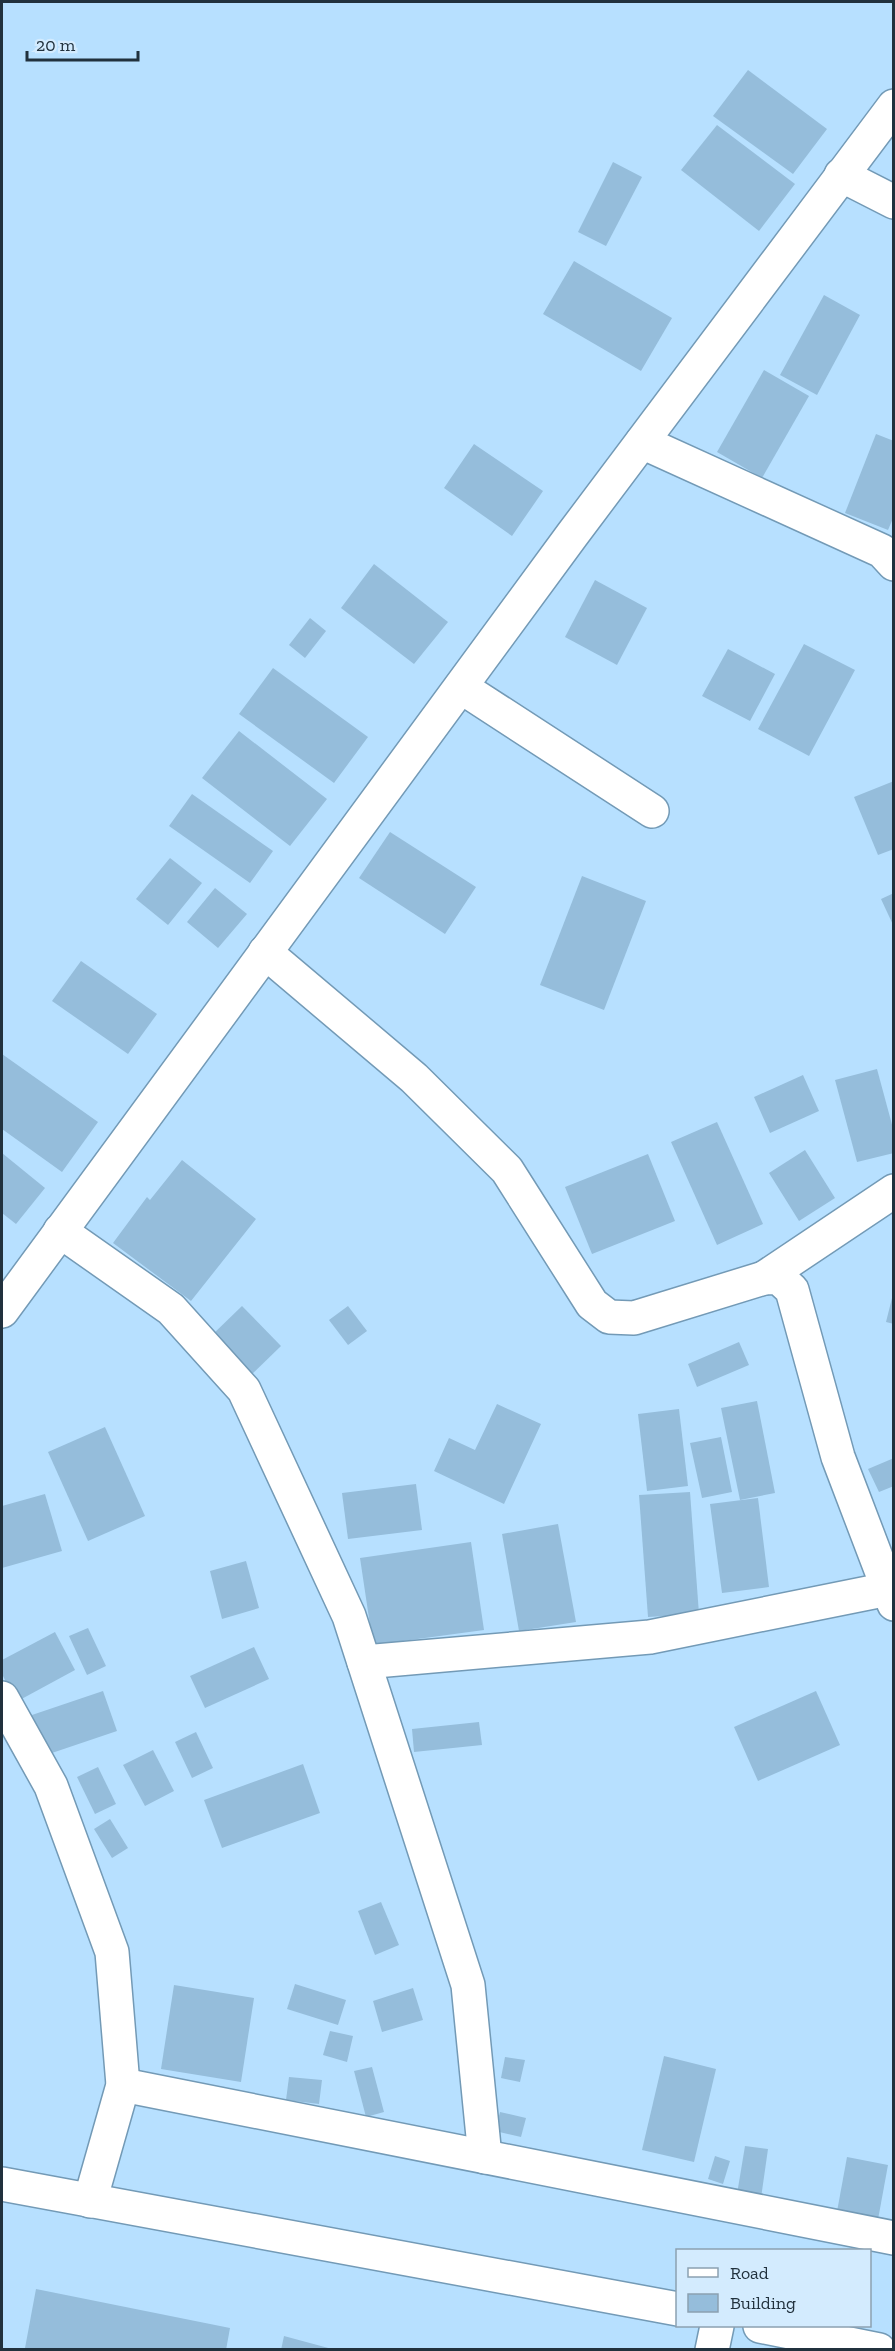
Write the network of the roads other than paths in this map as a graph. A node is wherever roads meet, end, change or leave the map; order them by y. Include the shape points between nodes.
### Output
1 (894, 106) edge
2 (841, 176) junction
3 (894, 202) edge
4 (642, 442) junction
5 (894, 564) edge
6 (460, 687) junction
7 (652, 811) dead end
8 (265, 952) junction
9 (894, 1191) edge
10 (60, 1231) junction
11 (764, 1278) junction
12 (2, 1311) edge
13 (891, 1596) edge
14 (364, 1662) junction
15 (2, 1698) edge
16 (123, 2085) junction
17 (485, 2157) junction
18 (2, 2184) edge
19 (90, 2201) junction
20 (894, 2238) edge
21 (676, 2310) edge
22 (717, 2327) edge
23 (770, 2327) edge
24 (712, 2349) edge
25 (879, 2349) edge

1 - 2 street
2 - 3 street
2 - 4 street
4 - 5 street via 882,551
4 - 6 street
6 - 7 street
6 - 8 street
8 - 10 street
8 - 11 street via 414,1078 507,1170 592,1304 609,1317 633,1318
9 - 11 street
10 - 12 street
10 - 14 street via 171,1309 244,1390 349,1616
11 - 13 street via 778,1277 792,1290 838,1458
13 - 14 street via 650,1637
14 - 17 street via 468,1985
15 - 16 street via 51,1786 112,1952
16 - 17 street
16 - 19 street
17 - 20 street
18 - 19 street
19 - 21 street
22 - 24 street
23 - 25 street

